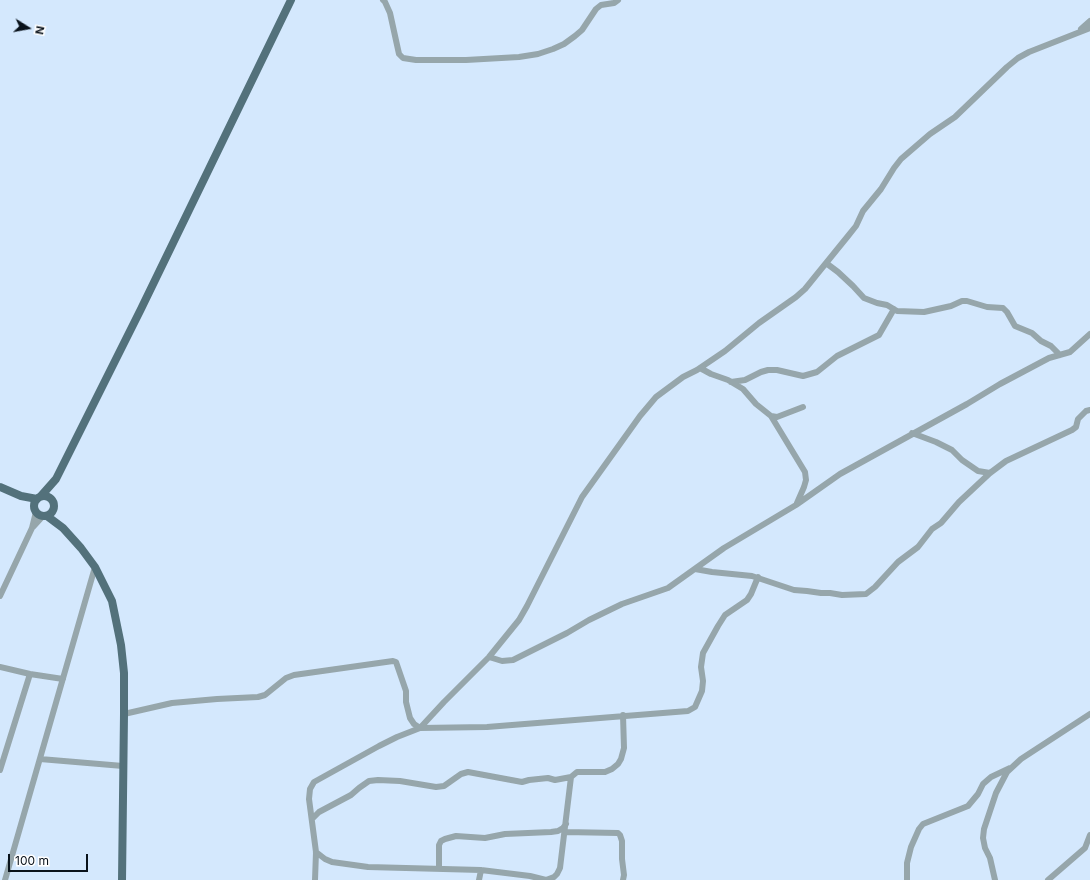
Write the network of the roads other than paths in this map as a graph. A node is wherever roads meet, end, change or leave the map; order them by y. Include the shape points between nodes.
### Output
1 (286, 0) edge
2 (291, 0) edge
3 (382, 0) edge
4 (618, 0) edge
5 (284, 14) junction
6 (1090, 21) edge
7 (1090, 28) edge
8 (1078, 33) junction
9 (826, 263) junction
10 (894, 309) junction
11 (1090, 334) edge
12 (1060, 355) junction
13 (700, 368) junction
14 (731, 382) junction
15 (804, 407) dead end
16 (1090, 410) edge
17 (771, 416) junction
18 (912, 433) junction
19 (990, 473) junction
20 (56, 479) junction
21 (0, 487) edge
22 (21, 496) junction
23 (39, 497) junction
24 (53, 500) junction
25 (796, 505) junction
26 (54, 509) junction
27 (40, 513) junction
28 (63, 528) junction
29 (96, 567) junction
30 (695, 568) junction
31 (758, 577) junction
32 (0, 596) edge
33 (489, 657) junction
34 (0, 666) edge
35 (30, 674) junction
36 (63, 679) junction
37 (124, 714) junction
38 (1090, 714) edge
39 (623, 715) junction
40 (420, 728) junction
41 (40, 759) junction
42 (123, 766) junction
43 (1012, 767) junction
44 (0, 770) edge
45 (571, 777) junction
46 (312, 819) junction
47 (566, 824) junction
48 (565, 832) junction
49 (1090, 835) edge
50 (316, 852) junction
51 (439, 870) junction
52 (481, 870) junction
53 (559, 877) edge
54 (5, 880) edge
55 (122, 880) edge
56 (315, 880) edge
57 (479, 880) edge
58 (623, 880) edge
59 (907, 880) edge
60 (995, 880) edge
61 (1048, 880) edge

1 - 5 street
2 - 5 main road
3 - 4 street via 390,13 399,54 403,58 416,60 496,59 538,54 564,44 582,30 601,4 614,3
5 - 20 main road
6 - 8 street
7 - 8 street
8 - 9 street via 1018,58 955,116 901,159 863,211 856,226
9 - 10 street via 864,298
9 - 13 street via 796,297
10 - 12 street via 924,312 962,301 1003,308 1015,326 1032,333
10 - 14 street via 879,335 837,356 817,372 803,376 768,370 745,380
11 - 12 street via 1076,348
12 - 18 street via 1049,358
13 - 14 street
13 - 33 street via 656,397 640,416 582,497 527,606
14 - 17 street via 743,389
15 - 17 street via 777,417
16 - 19 street via 1078,419 1076,427 1072,430 1006,461
17 - 25 street via 805,472 806,480
18 - 19 street via 952,450 978,471
18 - 25 street via 840,474
19 - 31 street via 932,529 918,547 898,562 866,594 842,596 794,590
20 - 23 main road
20 - 24 main road
21 - 22 main road
22 - 23 main road
22 - 27 main road
23 - 24 main road via 48,496
23 - 27 main road via 34,503
24 - 26 main road
25 - 30 street
26 - 27 main road via 50,514
26 - 28 main road
27 - 28 main road
27 - 32 street
28 - 29 main road
29 - 36 street
29 - 37 main road via 112,601 121,645
30 - 31 street
30 - 33 street via 668,588 622,604 513,660 502,661
31 - 39 street via 746,600 725,615 703,653 702,690 695,707 688,711
33 - 40 street
34 - 35 street
35 - 36 street
35 - 44 street
36 - 41 street
37 - 40 street via 172,703 258,697 294,675 393,661 396,662 406,691 410,718
37 - 42 main road
38 - 43 street
39 - 40 street via 486,727
39 - 45 street via 624,748 618,764 605,772 577,772
40 - 46 street via 385,743 314,782 309,799
41 - 42 street
41 - 54 street
42 - 55 main road
43 - 59 street via 983,784 968,806 923,824 911,847 907,863
43 - 60 street via 996,793 982,838
45 - 46 street via 522,782 468,772 444,786 436,787 400,781 369,781 351,796 319,812
45 - 47 street
46 - 50 street
47 - 48 street
47 - 51 street via 558,831 551,832 505,834 484,838 456,836 445,839 439,845
48 - 53 street
48 - 58 street via 618,833 622,841
49 - 61 street via 1084,848
50 - 51 street via 332,862
50 - 56 street
51 - 52 street
52 - 53 street via 546,880
52 - 57 street

